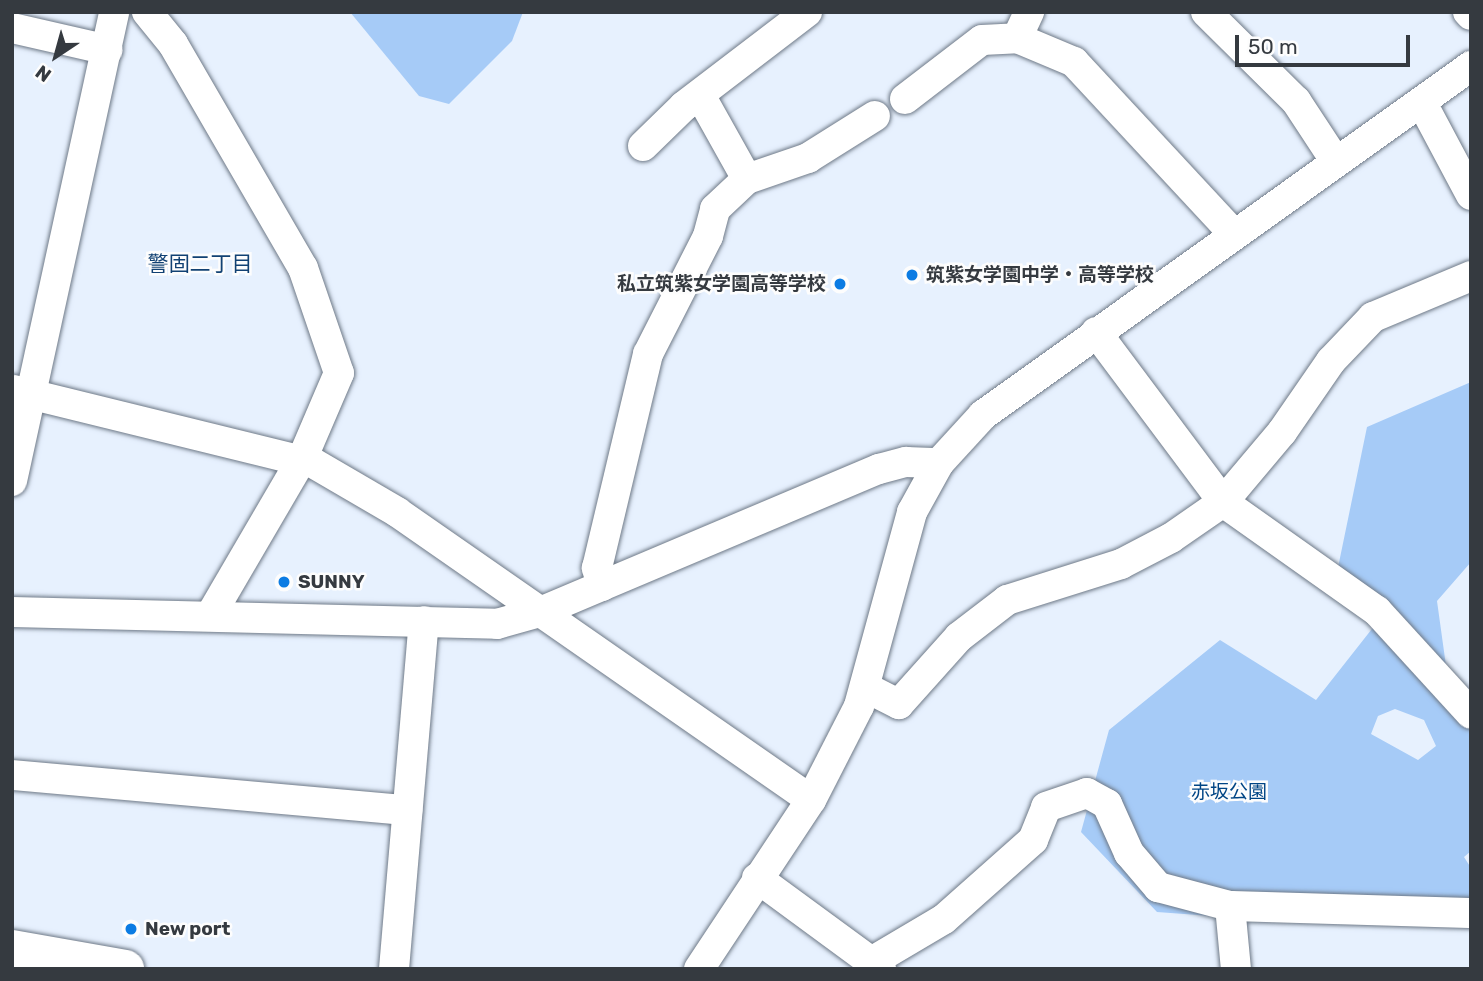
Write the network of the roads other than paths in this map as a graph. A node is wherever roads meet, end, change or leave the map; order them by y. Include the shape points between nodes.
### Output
1 (114, 12) edge
2 (147, 12) edge
3 (807, 12) edge
4 (1206, 12) edge
5 (1023, 25) edge
6 (12, 28) edge
7 (108, 50) junction
8 (1471, 66) edge
9 (700, 95) junction
10 (905, 99) dead end
11 (1422, 103) junction
12 (874, 116) dead end
13 (643, 146) dead end
14 (1336, 162) junction
15 (747, 179) junction
16 (1471, 195) edge
17 (1234, 234) junction
18 (1471, 276) edge
19 (1096, 332) junction
20 (22, 391) edge
21 (302, 459) junction
22 (939, 463) junction
23 (12, 481) edge
24 (1223, 502) junction
25 (602, 586) junction
26 (12, 612) edge
27 (540, 612) junction
28 (212, 614) junction
29 (424, 621) junction
30 (865, 687) junction
31 (1471, 713) edge
32 (12, 775) edge
33 (811, 800) junction
34 (407, 810) junction
35 (757, 878) junction
36 (1230, 906) junction
37 (1471, 913) edge
38 (12, 949) edge
39 (877, 965) edge
40 (125, 969) edge
41 (394, 969) edge
42 (699, 969) edge
43 (1236, 969) edge

1 - 7 street
2 - 21 street via 173,44 303,268 337,361 337,385
3 - 9 street
4 - 14 street via 1296,101
5 - 10 street via 982,40
5 - 17 street via 1074,62
6 - 7 street
7 - 20 street
8 - 11 street
9 - 13 street
9 - 15 street
11 - 14 street
11 - 16 street
12 - 15 street via 808,158
14 - 17 street
15 - 25 street via 715,209 708,236 648,354 597,568
17 - 19 street
18 - 24 street via 1373,317 1331,361 1282,432
19 - 22 street via 983,415
19 - 24 street
20 - 21 street
20 - 23 street
21 - 27 street via 397,512
21 - 28 street
22 - 25 street via 906,462 879,469
22 - 30 street via 912,512
24 - 30 street via 1171,538 1121,564 1007,600 959,637 899,704
24 - 31 street via 1377,611
25 - 27 street
26 - 28 street
27 - 29 street via 497,624
27 - 33 street
28 - 29 street
29 - 34 street
30 - 33 street
32 - 34 street
33 - 35 street
34 - 41 street
35 - 39 street
35 - 42 street
36 - 37 street
36 - 39 street via 1158,887 1129,853 1107,804 1087,793 1046,807 1033,839 944,919
36 - 43 street
38 - 40 highway

